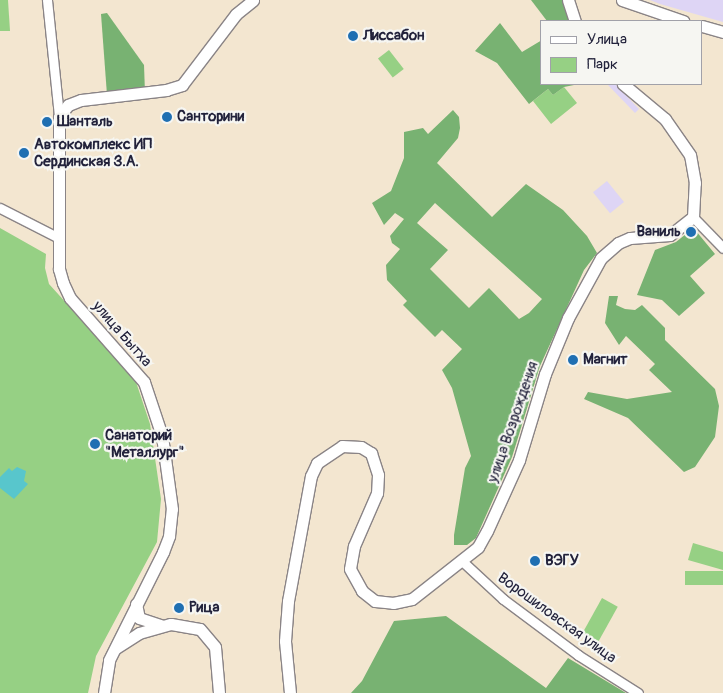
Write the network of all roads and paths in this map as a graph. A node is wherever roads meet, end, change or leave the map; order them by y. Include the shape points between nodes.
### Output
1 (47, 0) edge
2 (253, 0) edge
3 (568, 0) edge
4 (622, 0) edge
5 (575, 20) edge
6 (680, 20) edge
7 (703, 26) edge
8 (723, 32) edge
9 (625, 85) edge
10 (59, 116) junction
11 (0, 208) edge
12 (693, 217) junction
13 (59, 238) junction
14 (723, 248) edge
15 (462, 561) junction
16 (136, 604) junction
17 (164, 625) junction
18 (116, 648) junction
19 (104, 693) edge
20 (218, 693) edge
21 (290, 693) edge
22 (638, 693) edge

1 - 10 street
2 - 10 street via 236,14 182,85 166,90 81,100 68,105
3 - 5 street
4 - 6 street
7 - 8 street
9 - 12 street via 665,119 690,155 695,183
10 - 13 street, улица Бытха
11 - 13 street
12 - 14 street
12 - 15 street, улица Возрождения via 670,235 630,238 600,258 568,318 545,374 519,460 487,532 478,547
13 - 16 street, улица Бытха via 59,269 70,298 144,382 162,436 171,522 163,552
15 - 21 street, улица Возрождения via 412,599 393,603 375,601 362,591 350,569 350,557 377,493 376,463 371,453 361,447 342,446 327,454 317,463 311,476 288,601 285,641
15 - 22 street, Ворошиловская улица via 503,599 578,655
16 - 17 street via 138,618
16 - 18 street, улица Бытха
17 - 18 street via 139,633
17 - 20 street via 186,624 209,636 218,658
18 - 19 street, улица Бытха via 106,670

